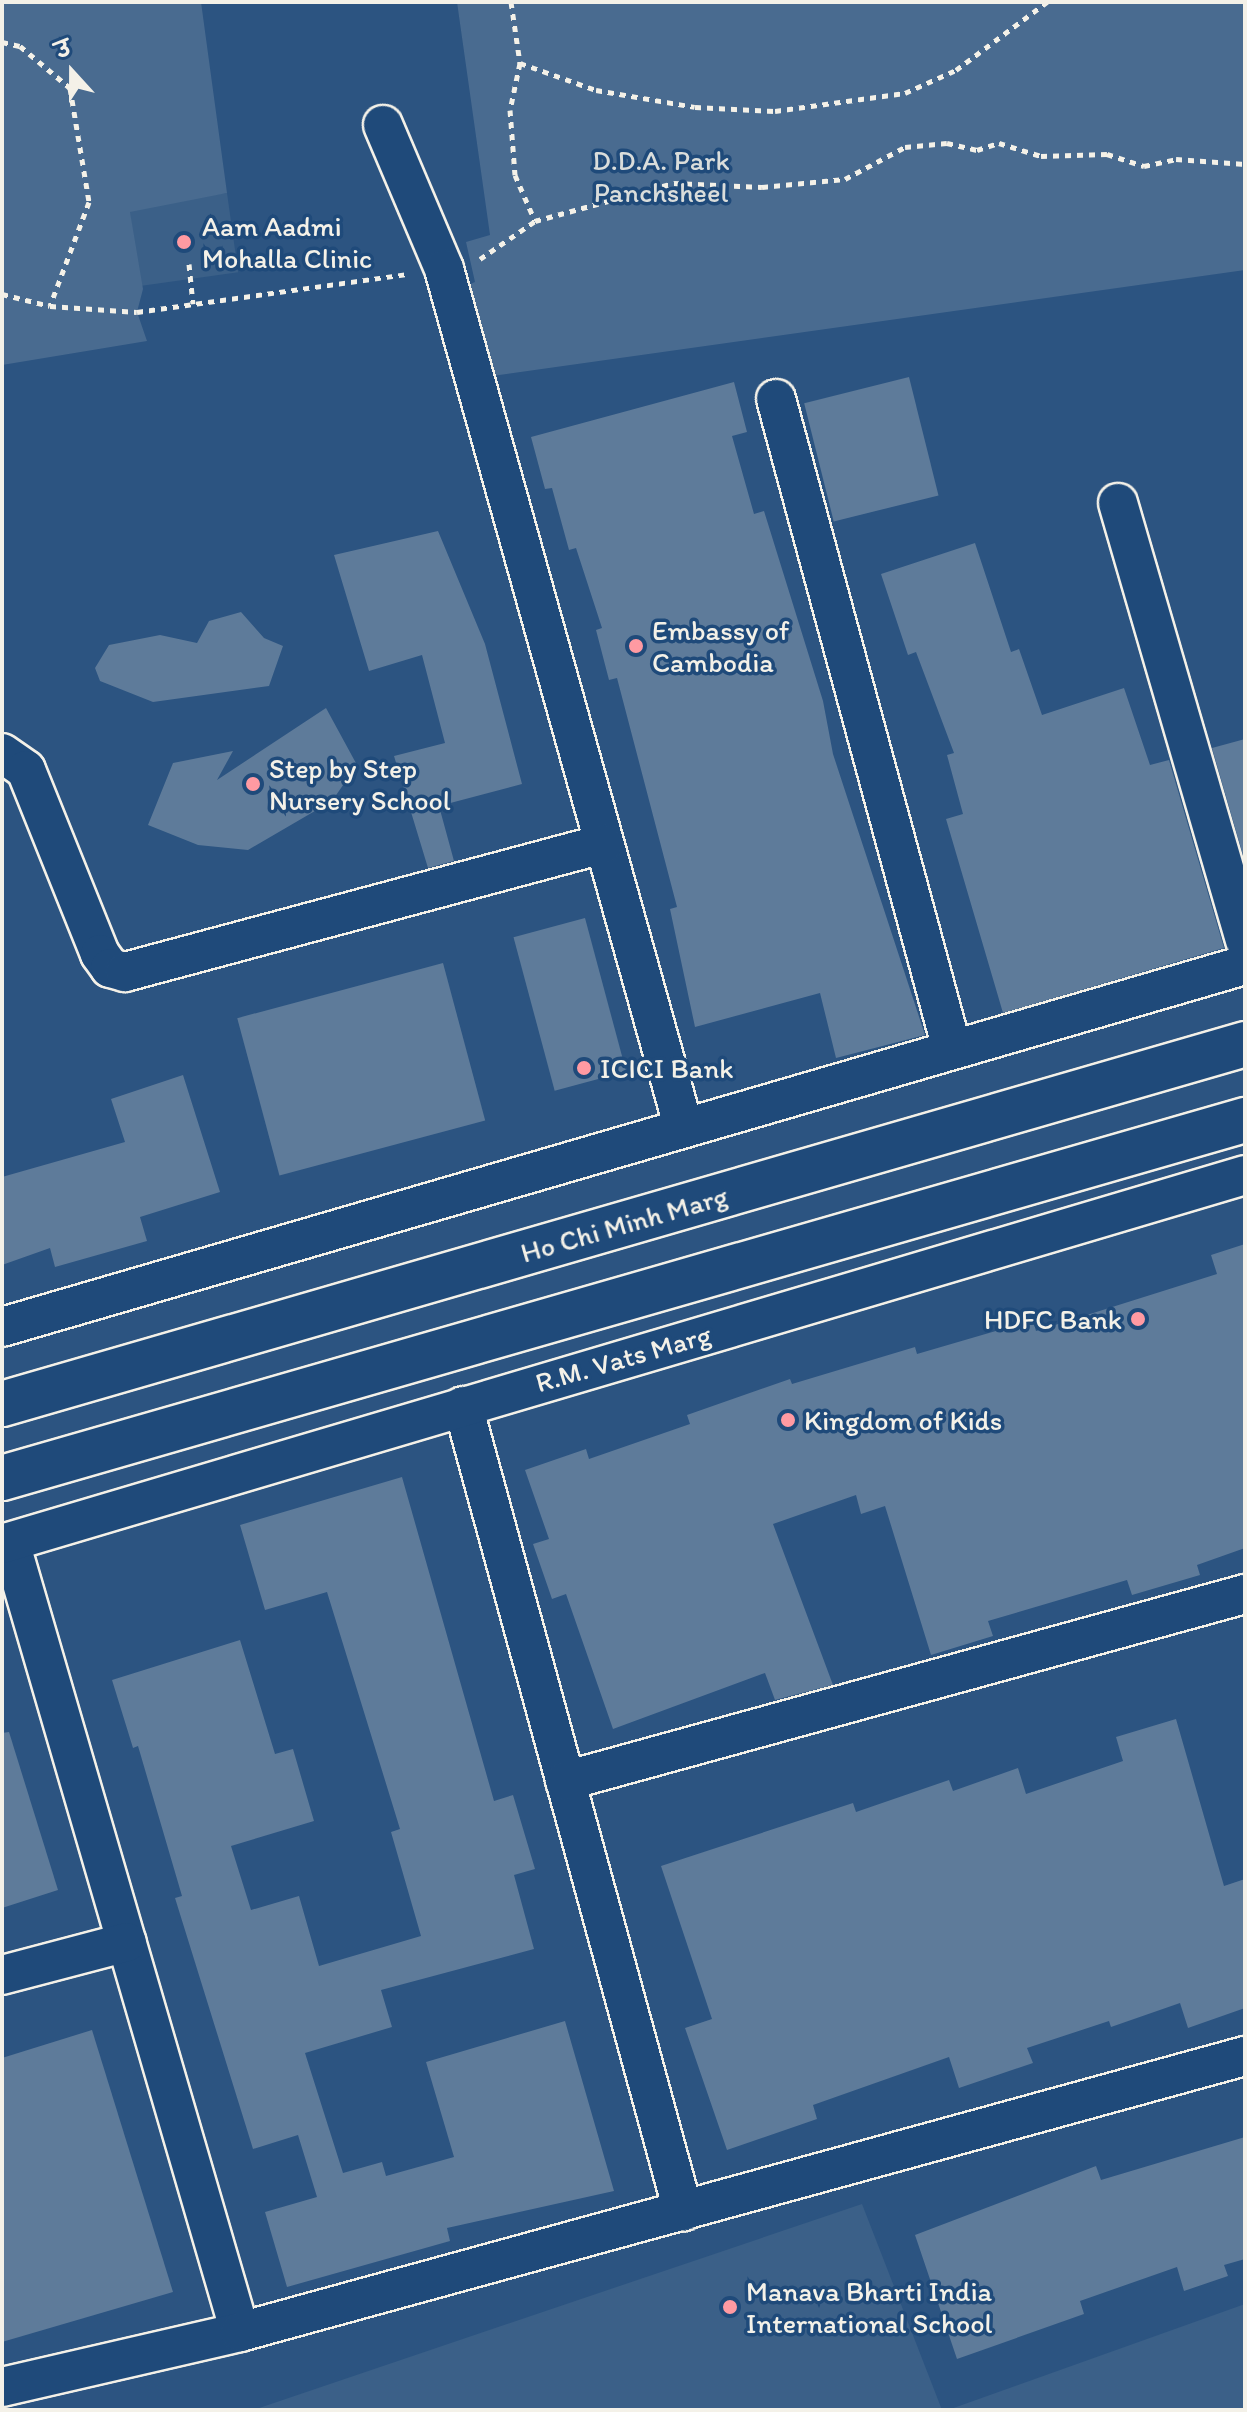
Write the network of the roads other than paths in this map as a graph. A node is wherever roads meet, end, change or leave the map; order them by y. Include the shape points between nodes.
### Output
1 (383, 125) dead end
2 (776, 399) dead end
3 (1118, 503) dead end
4 (2, 753) edge
5 (603, 844) junction
6 (1245, 941) edge
7 (1245, 965) edge
8 (1245, 1044) edge
9 (952, 1049) junction
10 (1245, 1120) edge
11 (683, 1125) junction
12 (1245, 1175) edge
13 (2, 1327) edge
14 (2, 1404) edge
15 (463, 1406) junction
16 (2, 1478) edge
17 (6, 1543) edge
18 (1245, 1594) edge
19 (565, 1781) junction
20 (127, 1942) junction
21 (2, 1975) edge
22 (1245, 2056) edge
23 (683, 2211) junction
24 (240, 2332) junction
25 (2, 2387) edge

1 - 5 street via 444,269
2 - 9 street
3 - 6 street
4 - 5 street via 26,770 100,954 110,968 125,972
5 - 11 street
7 - 9 street
8 - 14 main road, Ho Chi Minh Marg
9 - 11 street
10 - 16 main road
11 - 13 street
12 - 15 street, R.M. Vats Marg
15 - 17 street, R.M. Vats Marg
15 - 19 street
17 - 20 street
18 - 19 street
19 - 23 street
20 - 21 street
20 - 24 street
22 - 23 street
23 - 24 street
24 - 25 street

